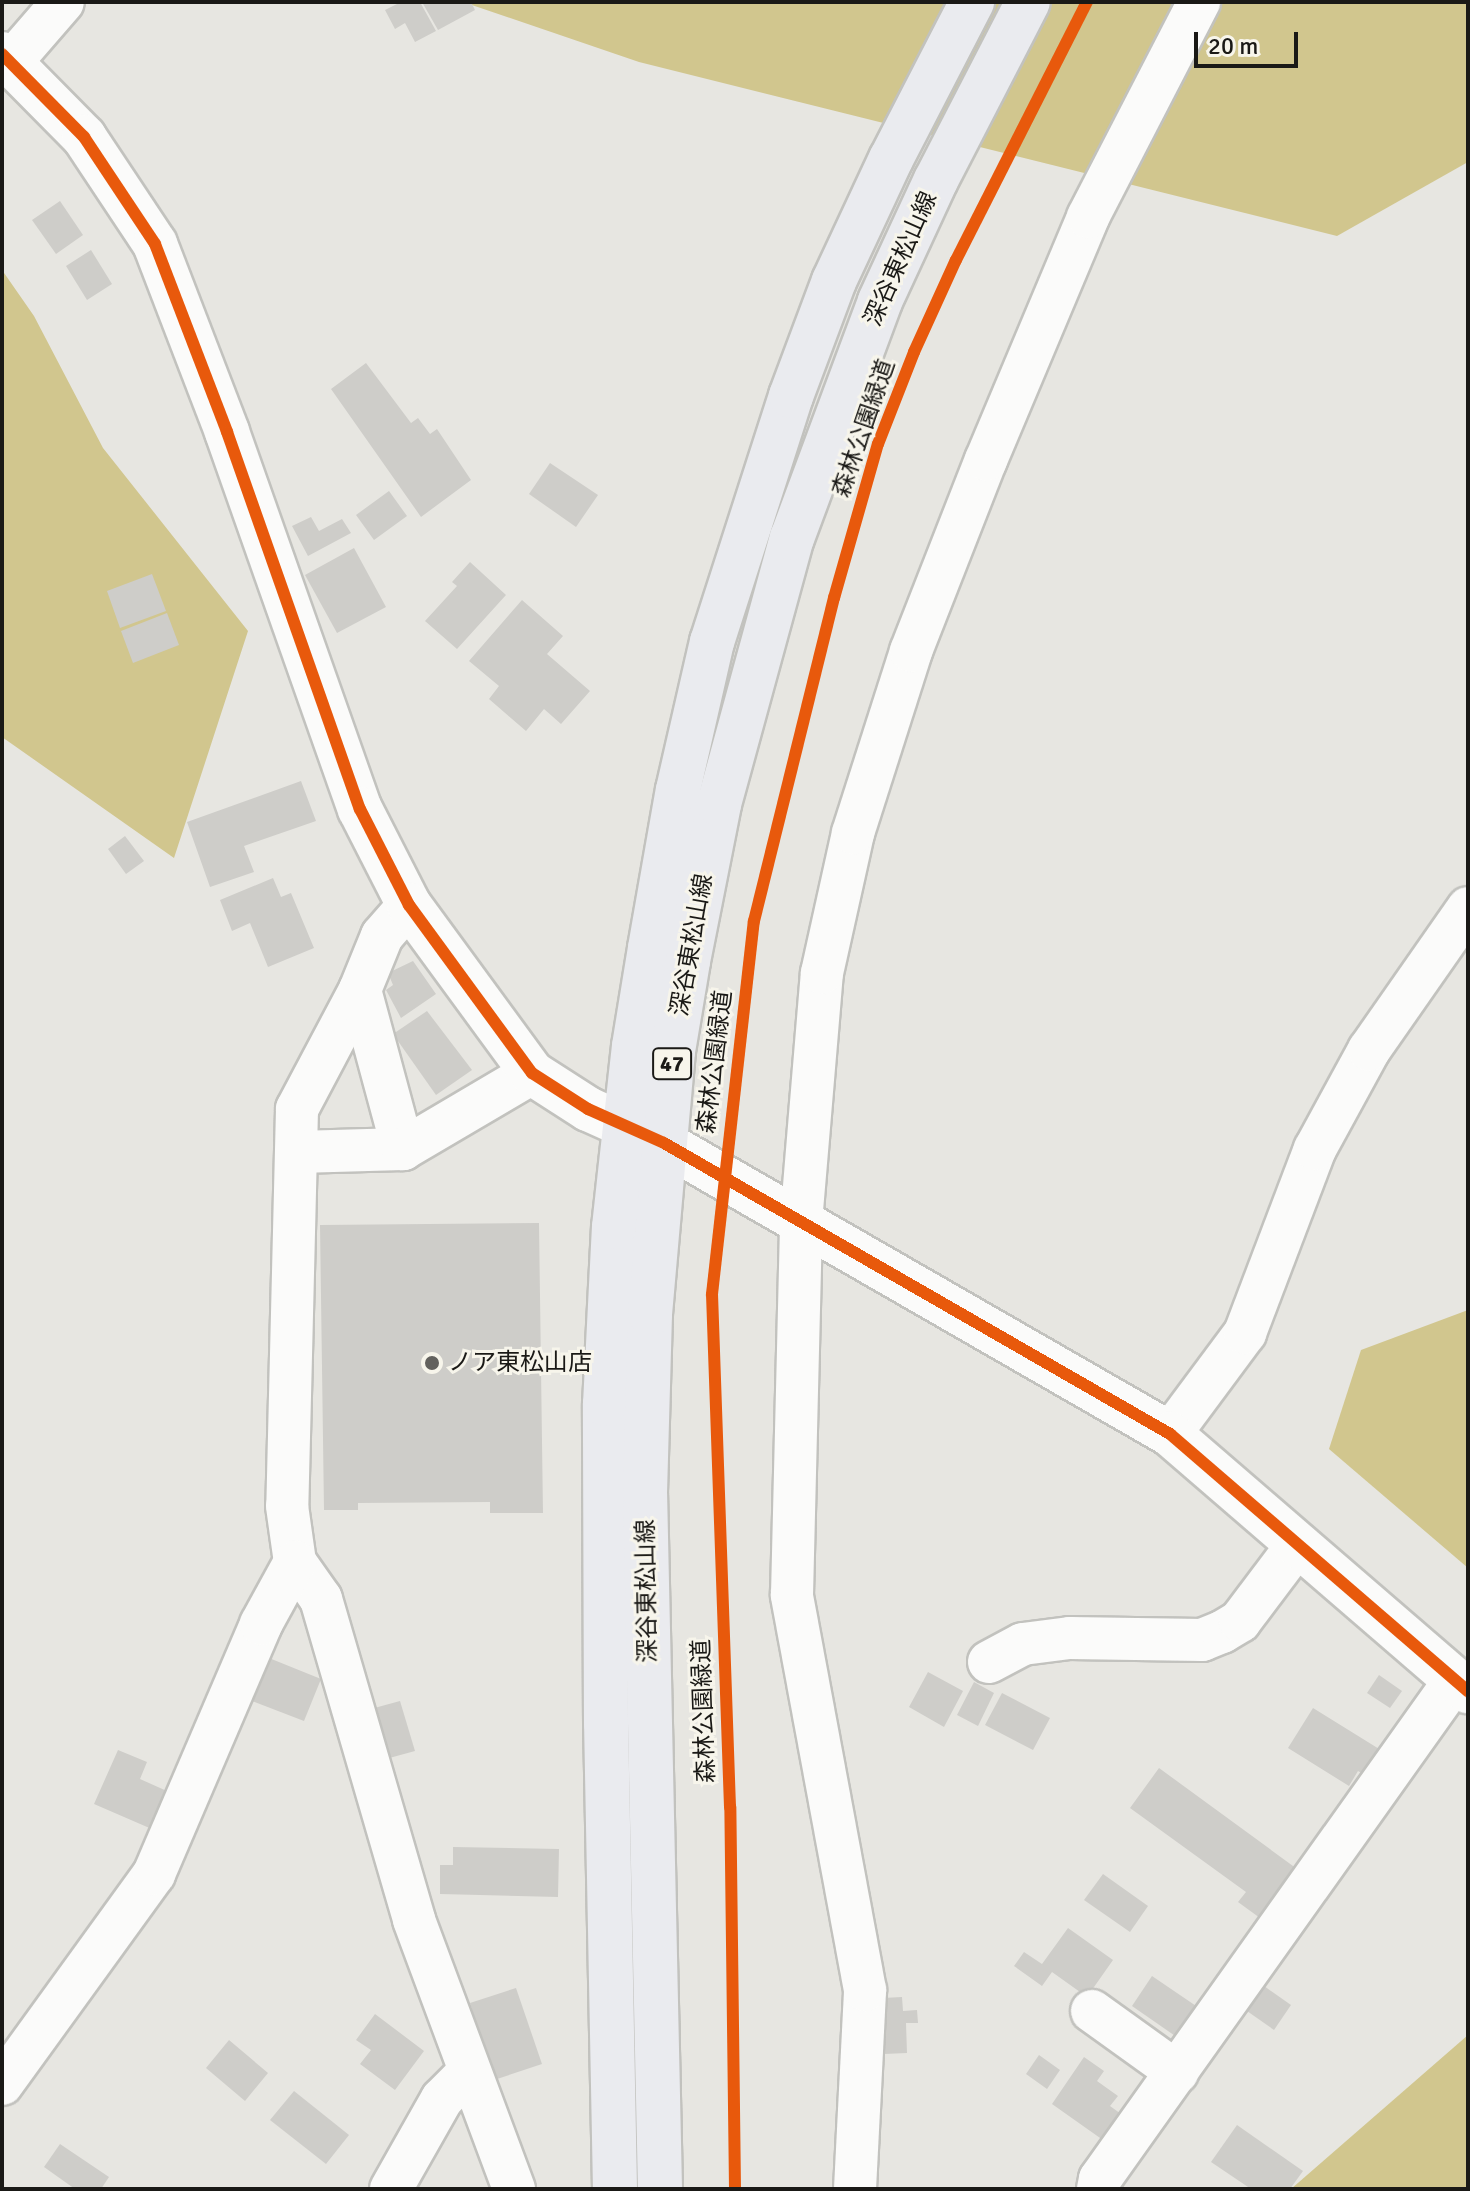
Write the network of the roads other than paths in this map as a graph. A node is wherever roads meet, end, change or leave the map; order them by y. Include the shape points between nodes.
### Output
1 (63, 2) edge
2 (972, 2) edge
3 (1028, 2) edge
4 (1199, 2) edge
5 (7, 58) edge
6 (409, 905) junction
7 (1468, 908) edge
8 (360, 990) junction
9 (532, 1073) junction
10 (646, 1134) junction
11 (403, 1149) junction
12 (298, 1152) junction
13 (801, 1222) junction
14 (1170, 1434) junction
15 (1298, 1544) junction
16 (295, 1562) junction
17 (989, 1662) dead end
18 (1462, 1685) edge
19 (1092, 2011) dead end
20 (1177, 2072) junction
21 (468, 2073) junction
22 (2, 2084) edge
23 (391, 2189) edge
24 (514, 2189) edge
25 (615, 2189) edge
26 (660, 2189) edge
27 (855, 2189) edge
28 (1098, 2189) edge

1 - 5 street
2 - 10 main road, 深谷東松山線 / 47 via 834,281 712,642 678,790 634,1046
3 - 10 main road, 深谷東松山線 / 47 via 880,301 792,538 719,804
4 - 13 street via 1088,217 906,666 853,833 822,973
5 - 6 street via 84,137 155,244 360,809
6 - 8 street via 382,936
6 - 9 street
7 - 14 street via 1369,1050 1315,1149 1245,1333
8 - 11 street
8 - 12 street via 297,1109
9 - 10 street via 588,1109
9 - 11 street
10 - 13 street
10 - 25 main road, 深谷東松山線 / 47 via 614,1227 605,1404
10 - 26 main road, 深谷東松山線 / 47 via 650,1314 645,1493
11 - 12 street
12 - 16 street via 287,1506
13 - 14 street
13 - 27 street via 792,1595 865,1990
14 - 15 street
15 - 17 street via 1240,1621 1202,1640 1070,1638 1023,1644
15 - 18 street
16 - 21 street via 321,1599 414,1920
16 - 22 street via 261,1624 154,1874
18 - 20 street
19 - 20 street
20 - 28 street
21 - 23 street via 442,2099
21 - 24 street

